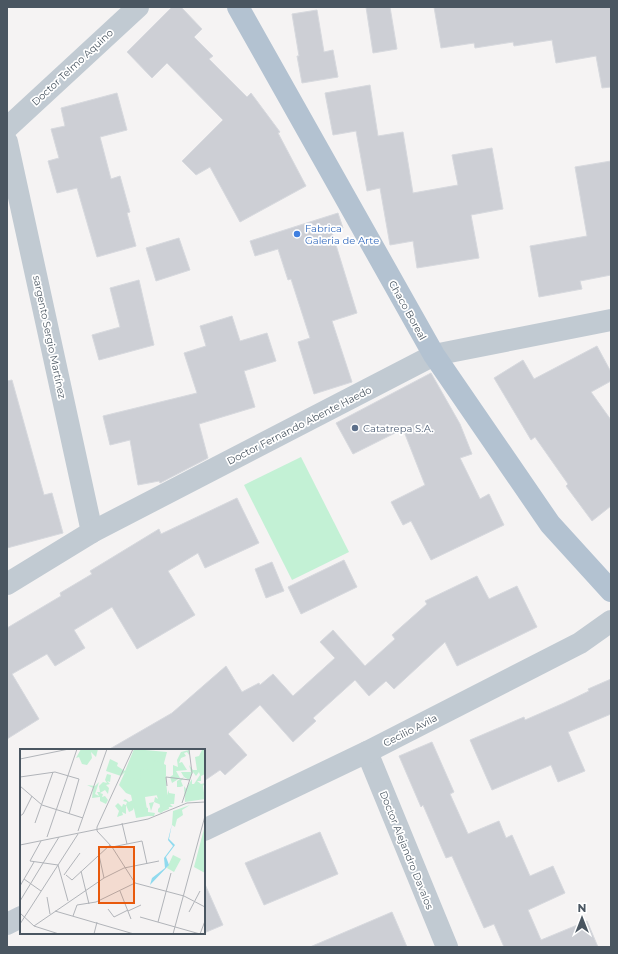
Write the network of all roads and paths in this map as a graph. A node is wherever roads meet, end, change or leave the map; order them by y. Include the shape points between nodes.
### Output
1 (138, 7) edge
2 (238, 7) edge
3 (7, 128) edge
4 (7, 142) edge
5 (611, 320) edge
6 (434, 356) junction
7 (92, 532) junction
8 (7, 584) edge
9 (611, 591) edge
10 (611, 621) edge
11 (367, 752) junction
12 (205, 830) edge
13 (20, 918) edge
14 (7, 924) edge
15 (447, 947) edge

1 - 3 street, Doctor Telmo Aquino
2 - 6 main road, Chaco Boreal
4 - 7 street, sargento Sergio Martínez
5 - 6 street, Doctor Fernando Abente Haedo
6 - 7 street, Doctor Fernando Abente Haedo
6 - 9 main road, Chaco Boreal via 550,524
7 - 8 street, Doctor Fernando Abente Haedo
10 - 11 street, Cecilio Avila via 580,643
11 - 12 street, Cecilio Avila
11 - 15 street, Doctor Alejandro Davalos
13 - 14 street

